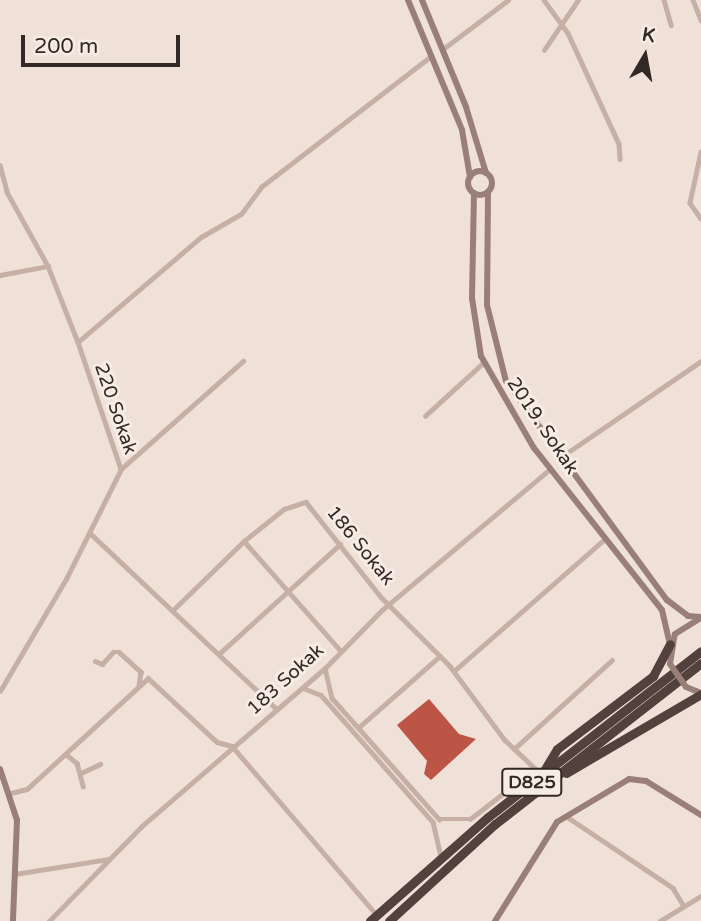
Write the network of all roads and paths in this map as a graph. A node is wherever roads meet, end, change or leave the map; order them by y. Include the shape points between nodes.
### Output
1 (408, 0) edge
2 (422, 0) edge
3 (508, 0) edge
4 (544, 0) edge
5 (578, 0) edge
6 (664, 0) edge
7 (693, 0) edge
8 (701, 20) edge
9 (561, 24) junction
10 (671, 25) dead end
11 (443, 49) junction
12 (544, 50) dead end
13 (431, 56) junction
14 (701, 152) edge
15 (620, 159) dead end
16 (0, 165) edge
17 (486, 173) junction
18 (470, 177) junction
19 (488, 192) junction
20 (474, 193) junction
21 (701, 219) edge
22 (48, 266) junction
23 (0, 275) edge
24 (78, 342) junction
25 (243, 361) dead end
26 (701, 361) edge
27 (484, 362) junction
28 (425, 416) dead end
29 (560, 458) junction
30 (121, 469) junction
31 (550, 470) junction
32 (90, 534) junction
33 (606, 539) junction
34 (244, 541) junction
35 (340, 544) junction
36 (291, 589) junction
37 (393, 603) junction
38 (174, 609) junction
39 (701, 618) edge
40 (670, 644) junction
41 (340, 650) junction
42 (701, 651) edge
43 (220, 653) junction
44 (440, 656) junction
45 (612, 660) dead end
46 (95, 661) dead end
47 (701, 663) edge
48 (325, 668) junction
49 (454, 671) junction
50 (139, 687) junction
51 (302, 687) junction
52 (0, 691) edge
53 (701, 693) edge
54 (277, 709) junction
55 (358, 729) junction
56 (232, 746) junction
57 (514, 749) junction
58 (67, 755) junction
59 (100, 764) dead end
60 (0, 769) edge
61 (538, 772) junction
62 (82, 773) junction
63 (554, 777) junction
64 (83, 786) dead end
65 (11, 793) junction
66 (565, 815) junction
67 (701, 815) edge
68 (442, 858) junction
69 (109, 860) junction
70 (15, 874) junction
71 (701, 896) edge
72 (684, 906) junction
73 (373, 918) edge
74 (13, 921) edge
75 (49, 921) edge
76 (389, 921) edge
77 (495, 921) edge
78 (660, 921) edge

1 - 13 street, 2019. Sokak
2 - 11 street, 2019. Sokak
3 - 11 street
4 - 9 street
5 - 9 street
6 - 10 street
7 - 8 street
9 - 12 street
9 - 15 street via 619,144
11 - 17 street, 2019. Sokak
13 - 18 street, 2019. Sokak via 462,130
13 - 24 street via 261,187 241,214 201,237
14 - 21 street via 690,203
16 - 22 street, 220 Sokak via 7,192
17 - 18 street
17 - 19 street, 2019. Sokak via 492,182
18 - 20 street, 2019. Sokak
19 - 20 street
19 - 29 street, 2019. Sokak via 486,305 497,359 521,407
20 - 27 street, 2019. Sokak via 472,298
22 - 23 street
22 - 24 street, 220 Sokak
24 - 30 street, 220 Sokak
25 - 30 street
26 - 29 street
27 - 28 street
27 - 31 street, 2019. Sokak
29 - 39 street, 2019. Sokak via 667,600 688,616
30 - 32 street, 220 Sokak
31 - 33 street, 2019. Sokak
31 - 37 street, 183 Sokak via 458,542
32 - 38 street
32 - 52 street, 220 Sokak
33 - 40 street, 2019. Sokak via 662,610
33 - 49 street
34 - 35 street, 186 Sokak via 284,509 306,502
34 - 36 street
34 - 38 street, 186 Sokak
35 - 36 street
35 - 37 street, 186 Sokak via 381,597
36 - 41 street
36 - 43 street
37 - 41 street, 183 Sokak
37 - 44 street, 186 Sokak
38 - 43 street
39 - 40 street via 683,626
40 - 53 street, 2019. Sokak, bridge via 670,664 686,687
40 - 61 highway via 653,676 557,749
41 - 48 street, 183 Sokak
42 - 61 highway, D825
43 - 54 street
44 - 49 street, 186 Sokak
44 - 55 street
45 - 57 street
46 - 50 street via 102,664 119,652 141,672
47 - 63 highway, D825
48 - 51 street, 183 Sokak
48 - 55 street via 328,691
49 - 57 street, 186 Sokak
50 - 56 street via 148,678 217,742
50 - 58 street
51 - 54 street, 183 Sokak
51 - 68 street via 321,695 433,822
53 - 63 highway via 584,766
54 - 56 street, 183 Sokak
55 - 61 street via 427,807 446,820 470,819
56 - 69 street, 183 Sokak
56 - 73 street
57 - 61 street, 186 Sokak
58 - 62 street
58 - 65 street via 27,789
59 - 62 street
60 - 65 street
61 - 68 highway, D825
62 - 64 street
63 - 76 highway, D825
65 - 70 street via 18,837
66 - 67 street via 635,777
66 - 72 street via 673,888
66 - 77 street
68 - 73 highway, D825
69 - 70 street
69 - 75 street, 183 Sokak
70 - 74 street
71 - 72 street
72 - 78 street

